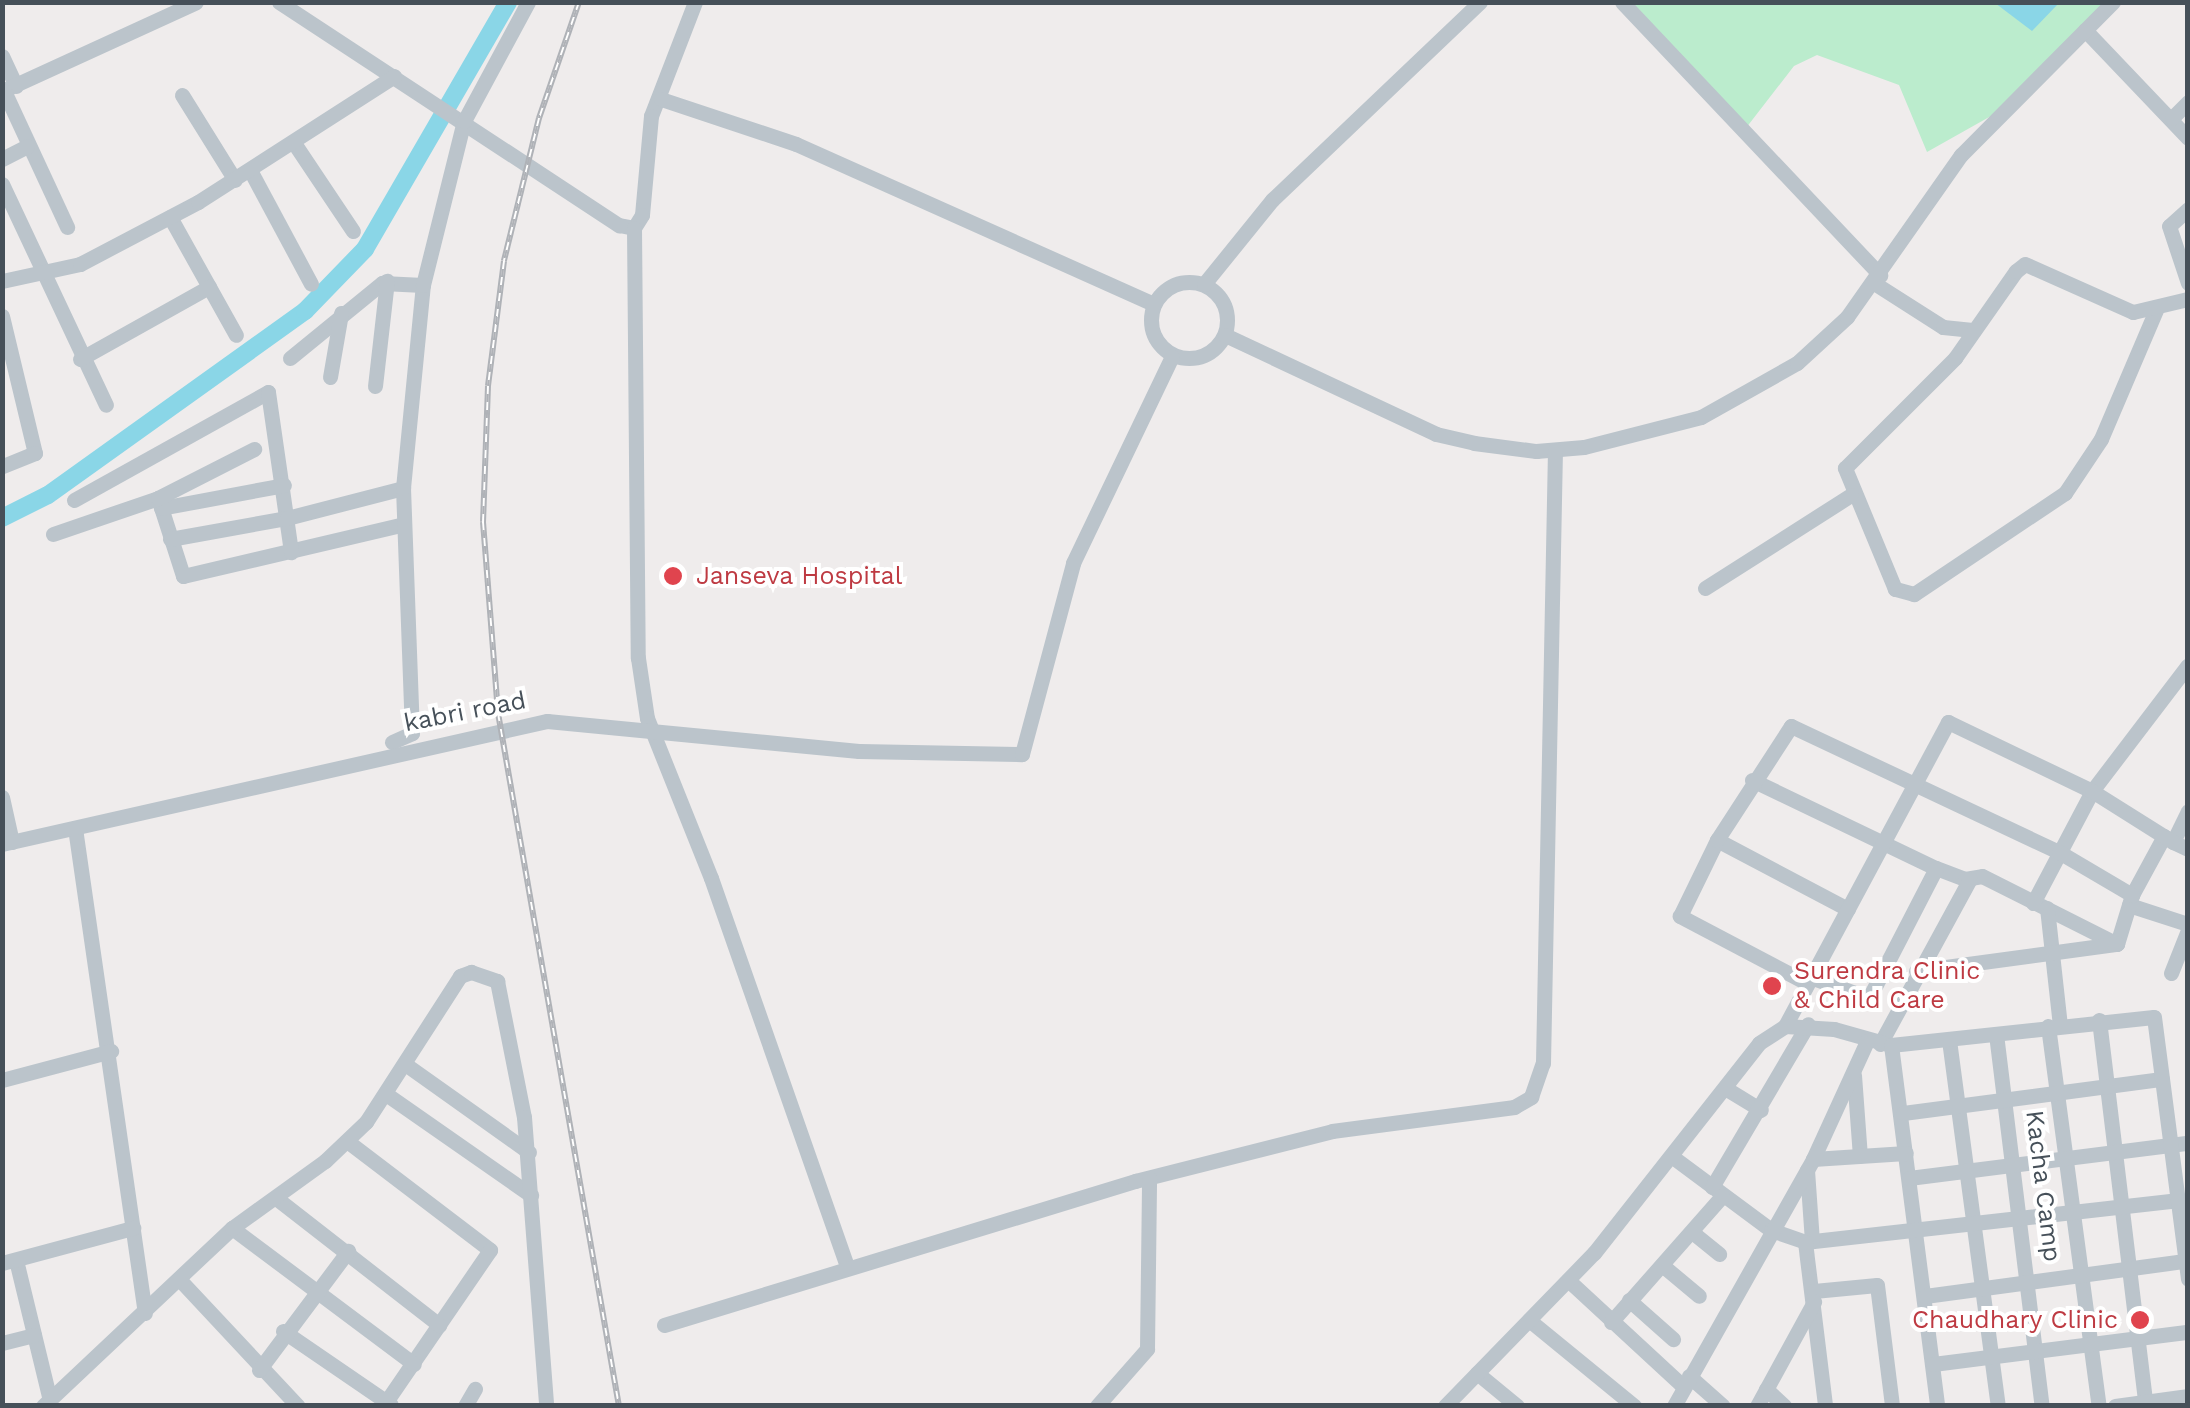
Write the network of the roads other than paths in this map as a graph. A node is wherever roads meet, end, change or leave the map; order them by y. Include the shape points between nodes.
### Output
1 (196, 2) edge
2 (279, 2) edge
3 (528, 2) edge
4 (695, 2) edge
5 (1480, 2) edge
6 (1622, 2) edge
7 (2112, 2) edge
8 (2086, 30) junction
9 (2, 56) edge
10 (394, 76) junction
11 (8, 89) edge
12 (182, 94) dead end
13 (661, 99) junction
14 (2188, 102) edge
15 (460, 118) junction
16 (2172, 118) junction
17 (2188, 138) edge
18 (294, 143) junction
19 (28, 146) junction
20 (2, 159) edge
21 (250, 170) junction
22 (235, 180) junction
23 (2, 184) edge
24 (2188, 210) edge
25 (170, 217) junction
26 (67, 227) dead end
27 (634, 228) junction
28 (353, 231) dead end
29 (42, 273) junction
30 (1877, 279) junction
31 (388, 280) junction
32 (2, 281) edge
33 (2188, 283) edge
34 (311, 284) dead end
35 (1204, 284) junction
36 (423, 285) junction
37 (209, 287) junction
38 (2188, 298) edge
39 (1154, 304) junction
40 (2156, 310) junction
41 (341, 313) junction
42 (2, 316) edge
43 (1970, 330) junction
44 (236, 335) dead end
45 (1225, 335) junction
46 (1172, 356) junction
47 (290, 358) dead end
48 (80, 360) junction
49 (330, 376) dead end
50 (375, 386) dead end
51 (106, 405) dead end
52 (254, 449) dead end
53 (1555, 450) junction
54 (2, 466) edge
55 (284, 485) junction
56 (403, 488) junction
57 (1851, 495) junction
58 (74, 500) dead end
59 (160, 503) junction
60 (287, 518) junction
61 (404, 524) junction
62 (53, 534) dead end
63 (170, 539) junction
64 (291, 552) junction
65 (1705, 588) dead end
66 (2188, 666) edge
67 (1752, 780) junction
68 (1914, 784) junction
69 (2092, 791) junction
70 (2, 797) edge
71 (154, 809) junction
72 (2188, 811) edge
73 (76, 828) junction
74 (1716, 840) junction
75 (1882, 842) junction
76 (7, 843) edge
77 (2175, 843) edge
78 (2059, 852) junction
79 (1936, 868) junction
80 (1970, 879) junction
81 (2130, 900) junction
82 (2040, 906) junction
83 (1848, 909) junction
84 (2188, 927) edge
85 (2117, 944) junction
86 (2052, 952) junction
87 (1916, 972) junction
88 (2171, 973) dead end
89 (1808, 980) junction
90 (2099, 1020) junction
91 (1808, 1024) junction
92 (1785, 1026) junction
93 (2054, 1026) junction
94 (1996, 1034) junction
95 (1950, 1040) junction
96 (1880, 1043) junction
97 (111, 1052) junction
98 (406, 1064) junction
99 (1853, 1071) junction
100 (2162, 1079) junction
101 (2, 1080) edge
102 (2110, 1087) junction
103 (1725, 1088) junction
104 (2060, 1091) junction
105 (386, 1094) junction
106 (2007, 1101) junction
107 (1960, 1107) junction
108 (1761, 1110) junction
109 (1903, 1113) junction
110 (347, 1141) junction
111 (2188, 1142) edge
112 (2170, 1144) junction
113 (2119, 1150) junction
114 (529, 1152) junction
115 (1906, 1153) junction
116 (2069, 1155) junction
117 (1860, 1156) junction
118 (1674, 1158) junction
119 (1810, 1164) junction
120 (2016, 1164) junction
121 (1968, 1170) junction
122 (1149, 1178) junction
123 (1909, 1178) junction
124 (1717, 1191) junction
125 (531, 1196) junction
126 (276, 1198) junction
127 (2177, 1200) junction
128 (2124, 1206) junction
129 (2074, 1214) junction
130 (2023, 1220) junction
131 (1975, 1226) junction
132 (134, 1228) junction
133 (232, 1228) junction
134 (1771, 1230) junction
135 (1692, 1232) junction
136 (1916, 1232) junction
137 (1809, 1241) junction
138 (348, 1251) junction
139 (1719, 1254) dead end
140 (9, 1262) edge
141 (2185, 1262) junction
142 (1662, 1265) junction
143 (847, 1267) junction
144 (2131, 1268) junction
145 (2080, 1275) junction
146 (179, 1279) junction
147 (1568, 1280) junction
148 (2188, 1280) edge
149 (2030, 1281) junction
150 (1982, 1286) junction
151 (312, 1290) junction
152 (1699, 1296) dead end
153 (1814, 1296) junction
154 (1925, 1296) junction
155 (1629, 1300) junction
156 (145, 1312) junction
157 (1530, 1320) junction
158 (1611, 1322) junction
159 (439, 1326) junction
160 (664, 1326) dead end
161 (283, 1331) junction
162 (2188, 1332) edge
163 (34, 1335) junction
164 (2139, 1338) junction
165 (1673, 1339) dead end
166 (2089, 1342) junction
167 (2, 1344) edge
168 (2035, 1350) junction
169 (1992, 1356) junction
170 (414, 1364) junction
171 (1932, 1364) junction
172 (259, 1370) junction
173 (1477, 1374) junction
174 (1686, 1382) junction
175 (1766, 1388) junction
176 (475, 1389) dead end
177 (2188, 1396) edge
178 (46, 1401) edge
179 (387, 1404) edge
180 (2145, 1404) edge
181 (298, 1406) edge
182 (465, 1406) edge
183 (546, 1406) edge
184 (1097, 1406) edge
185 (1445, 1406) edge
186 (1517, 1406) edge
187 (1634, 1406) edge
188 (1674, 1406) edge
189 (1723, 1406) edge
190 (1757, 1406) edge
191 (1784, 1406) edge
192 (1826, 1406) edge
193 (1892, 1406) edge
194 (1936, 1406) edge
195 (1998, 1406) edge
196 (2042, 1406) edge
197 (2099, 1406) edge
198 (2116, 1406) edge

1 - 11 street
2 - 10 street
3 - 15 street
4 - 13 street
5 - 35 street via 1272,200
6 - 30 street
7 - 8 street
8 - 16 street
8 - 30 street via 1961,155
9 - 11 street
10 - 15 street
10 - 18 street
11 - 19 street
12 - 22 street
13 - 27 street via 648,129 642,215
13 - 39 street via 796,144
14 - 16 street
15 - 27 street via 618,225
15 - 36 street
16 - 17 street
18 - 21 street
18 - 28 street
19 - 20 street
19 - 26 street
21 - 22 street
21 - 34 street
22 - 25 street
23 - 29 street
24 - 33 street via 2169,226
25 - 29 street via 80,264
25 - 37 street
27 - 143 street via 634,576 647,718 712,878
29 - 32 street
29 - 48 street
30 - 43 street via 1943,327
30 - 53 street via 1797,363 1701,418
31 - 36 street
31 - 41 street
31 - 50 street
35 - 39 street via 1174,284
35 - 45 street via 1224,305
36 - 56 street
37 - 44 street
37 - 48 street
38 - 40 street
39 - 46 street via 1153,336
40 - 43 street via 2117,307 2026,264
40 - 57 street via 2101,439 2065,493 1914,594 1900,594 1890,583
41 - 47 street
41 - 49 street
42 - 54 street via 36,453
43 - 57 street via 1955,358 1847,464
45 - 46 street via 1204,356
45 - 53 street via 1436,434
46 - 71 street, kabri road via 1073,563 1028,748 1016,756 860,751 556,720
48 - 51 street
52 - 59 street
53 - 122 street via 1539,1084 1514,1108 1332,1132
55 - 58 street via 265,392
55 - 59 street
55 - 60 street
56 - 60 street
56 - 61 street
57 - 65 street
59 - 62 street
59 - 63 street
60 - 63 street
60 - 64 street
61 - 64 street
61 - 71 street via 410,736 174,796
63 - 64 street via 183,576
66 - 69 street
67 - 68 street via 1791,726
67 - 74 street
67 - 75 street
68 - 69 street via 1948,722
68 - 75 street
68 - 78 street
69 - 77 street
69 - 78 street
70 - 76 street
71 - 73 street, kabri road
72 - 77 street
73 - 76 street, kabri road
73 - 97 street
74 - 83 street
74 - 89 street via 1681,920
75 - 79 street
75 - 83 street
77 - 81 street
78 - 81 street
78 - 82 street
79 - 80 street
79 - 89 street via 1869,998
80 - 82 street via 1979,875
80 - 87 street
81 - 84 street
81 - 85 street
82 - 85 street
82 - 86 street
83 - 89 street
84 - 88 street
85 - 86 street
86 - 87 street
86 - 93 street
87 - 96 street
89 - 92 street
90 - 93 street
90 - 100 street via 2154,1017
90 - 102 street
91 - 92 street
91 - 96 street
91 - 108 street
92 - 103 street via 1759,1042
93 - 94 street
93 - 104 street
94 - 95 street
94 - 106 street, Kacha Camp
95 - 96 street
95 - 107 street
96 - 99 street
96 - 109 street
97 - 101 street
97 - 132 street
98 - 105 street
98 - 114 street
98 - 114 street via 460,976 492,976
99 - 117 street
99 - 119 street
100 - 102 street
100 - 112 street
102 - 104 street
102 - 113 street
103 - 108 street
103 - 118 street
104 - 106 street
104 - 116 street
105 - 110 street
105 - 125 street
106 - 107 street
106 - 120 street, Kacha Camp
107 - 109 street
107 - 121 street
108 - 124 street
109 - 115 street
110 - 126 street
110 - 159 street via 489,1247
111 - 112 street
112 - 113 street
112 - 127 street
113 - 116 street
113 - 128 street
114 - 125 street
115 - 117 street
115 - 123 street
116 - 120 street
116 - 129 street
117 - 119 street
118 - 124 street
118 - 147 street
119 - 134 street
119 - 137 street
120 - 121 street
120 - 130 street, Kacha Camp
121 - 123 street
121 - 131 street
122 - 143 street
122 - 184 street via 1147,1348
123 - 136 street
124 - 134 street
124 - 135 street
125 - 183 street
126 - 133 street
126 - 138 street
127 - 128 street
127 - 141 street
128 - 129 street
128 - 144 street
129 - 130 street
129 - 145 street
130 - 131 street
130 - 149 street, Kacha Camp
131 - 136 street
131 - 150 street
132 - 140 street
132 - 156 street
133 - 146 street
133 - 151 street
134 - 137 street
134 - 174 street
135 - 139 street
135 - 142 street
136 - 137 street
136 - 154 street
137 - 153 street
138 - 151 street
138 - 159 street
140 - 163 street
141 - 144 street
141 - 148 street
142 - 152 street
142 - 155 street
143 - 160 street
144 - 145 street
144 - 164 street
145 - 149 street
145 - 166 street
146 - 156 street
146 - 172 street
147 - 157 street
147 - 158 street
149 - 150 street
149 - 168 street, Kacha Camp
150 - 154 street
150 - 169 street
151 - 161 street
151 - 170 street
153 - 175 street
153 - 192 street
153 - 193 street via 1877,1285
154 - 171 street
155 - 158 street
155 - 165 street
156 - 178 street
157 - 173 street
157 - 187 street
158 - 174 street
159 - 170 street
161 - 172 street
161 - 179 street
162 - 164 street
163 - 167 street
163 - 178 street
164 - 166 street
164 - 180 street
166 - 168 street
166 - 197 street
168 - 169 street
168 - 196 street, Kacha Camp
169 - 171 street
169 - 195 street
170 - 179 street
171 - 194 street
172 - 181 street
173 - 185 street
173 - 186 street
174 - 188 street
174 - 189 street
175 - 190 street
175 - 191 street
176 - 182 street
177 - 180 street
180 - 198 street

